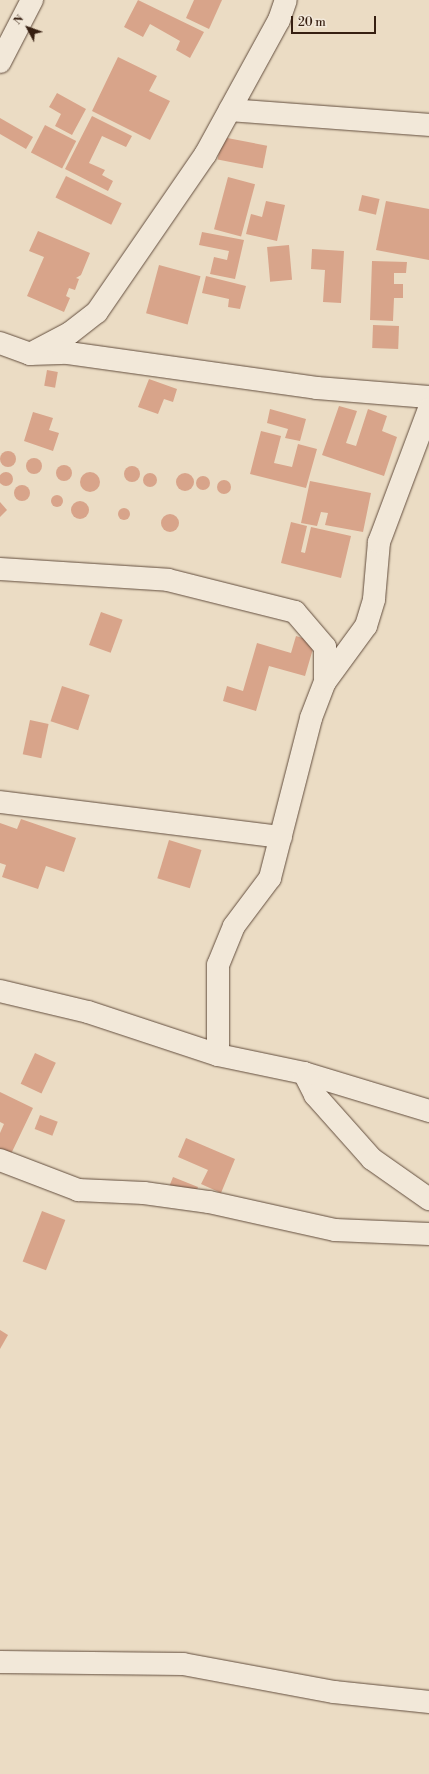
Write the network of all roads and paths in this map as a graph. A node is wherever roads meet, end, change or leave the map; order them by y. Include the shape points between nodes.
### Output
1 (32, 0) edge
2 (286, 0) edge
3 (0, 62) edge
4 (230, 110) junction
5 (429, 126) edge
6 (0, 343) edge
7 (30, 354) junction
8 (429, 397) edge
9 (429, 409) edge
10 (0, 569) edge
11 (325, 682) junction
12 (0, 802) edge
13 (281, 837) junction
14 (0, 991) edge
15 (218, 1055) junction
16 (304, 1073) junction
17 (429, 1111) edge
18 (0, 1160) edge
19 (429, 1199) edge
20 (429, 1234) edge
21 (0, 1662) edge
22 (429, 1702) edge

1 - 3 street
2 - 4 street
4 - 5 street
4 - 7 street via 205,155 97,312 70,333
6 - 7 street
7 - 8 street via 68,353 317,388
9 - 11 street via 379,542 374,599 366,626
10 - 11 street via 168,580 295,612 325,647
11 - 13 street via 311,718
12 - 13 street
13 - 15 street via 270,878 234,926 218,965
14 - 15 street via 88,1012
15 - 16 street
16 - 17 street
16 - 19 street via 315,1095 372,1159
18 - 20 street via 78,1190 144,1193 209,1202 335,1230
21 - 22 street via 183,1664 334,1692

